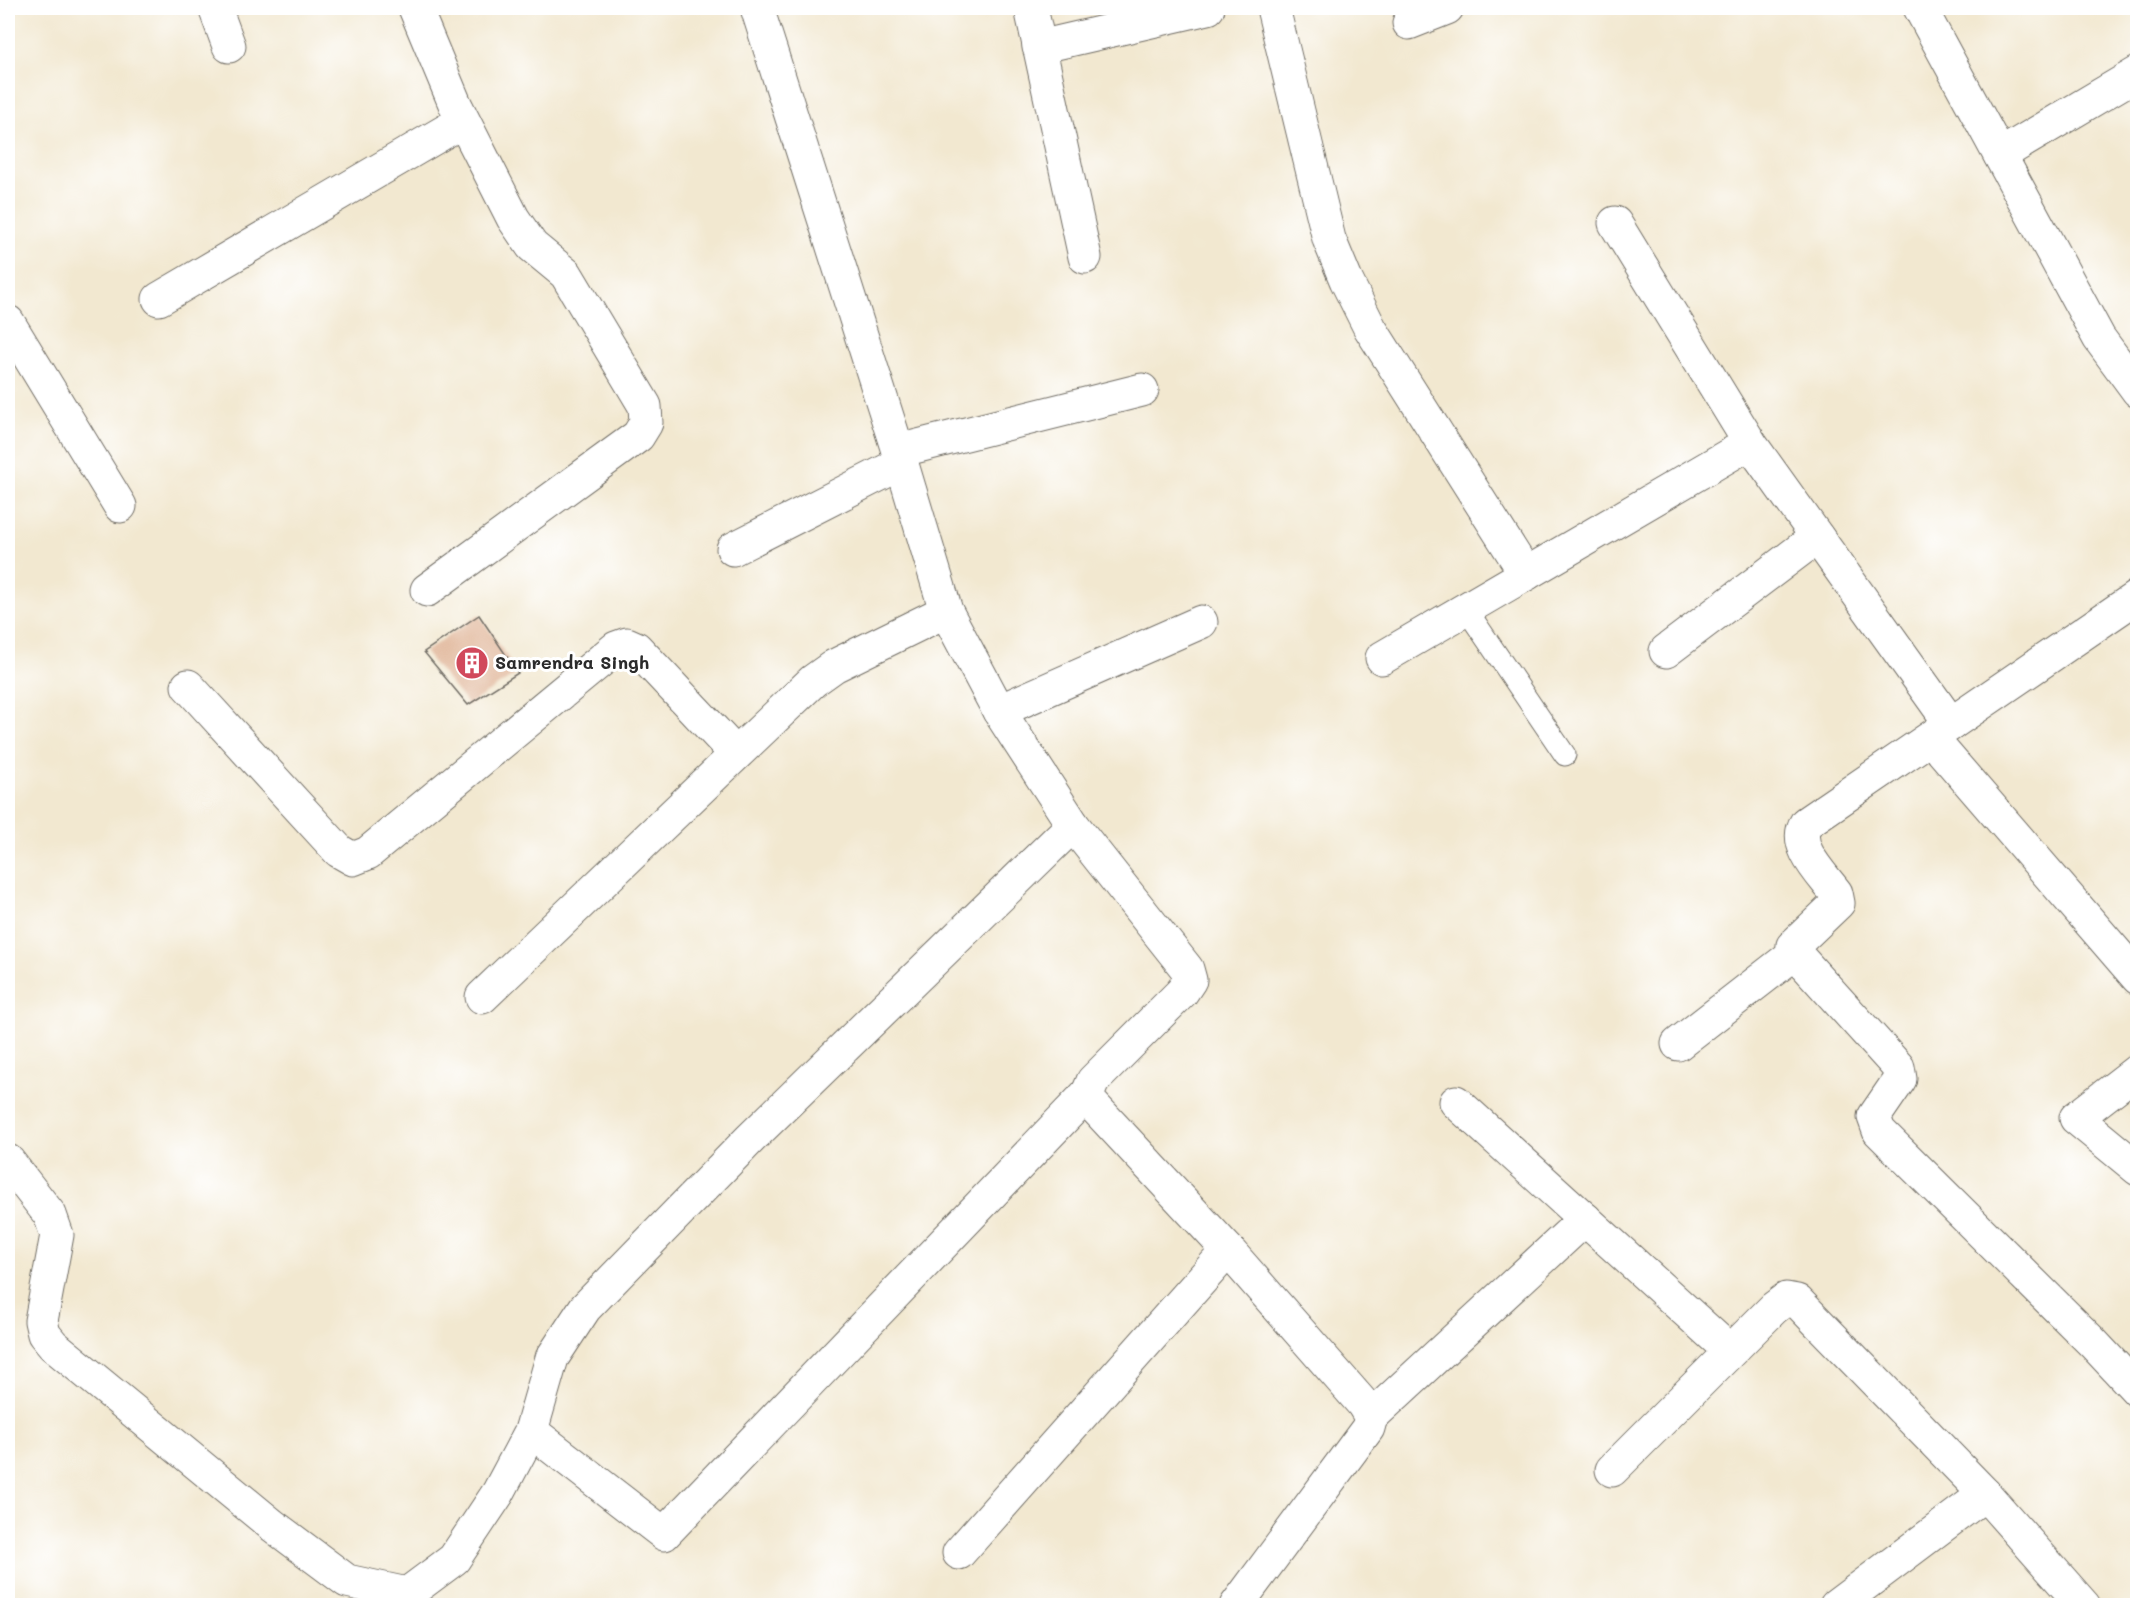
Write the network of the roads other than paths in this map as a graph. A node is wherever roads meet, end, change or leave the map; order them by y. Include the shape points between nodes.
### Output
1 (215, 8) edge
2 (415, 8) edge
3 (757, 8) edge
4 (1031, 8) edge
5 (1208, 8) edge
6 (1273, 8) edge
7 (1447, 8) edge
8 (1920, 8) edge
9 (1409, 23) dead end
10 (229, 46) dead end
11 (1039, 47) junction
12 (2138, 73) edge
13 (463, 122) junction
14 (2000, 155) junction
15 (1615, 223) dead end
16 (1085, 257) dead end
17 (159, 299) dead end
18 (8, 322) edge
19 (1142, 390) dead end
20 (2138, 391) edge
21 (1750, 443) junction
22 (900, 457) junction
23 (120, 506) dead end
24 (1818, 537) junction
25 (733, 549) dead end
26 (1526, 574) junction
27 (427, 590) dead end
28 (2138, 596) edge
29 (1466, 609) junction
30 (946, 611) junction
31 (1201, 622) dead end
32 (1666, 651) dead end
33 (1382, 658) dead end
34 (188, 686) dead end
35 (999, 711) junction
36 (1941, 731) junction
37 (736, 754) junction
38 (1565, 755) dead end
39 (1073, 825) junction
40 (1795, 953) junction
41 (2138, 978) edge
42 (482, 997) dead end
43 (1678, 1044) dead end
44 (2138, 1070) edge
45 (1088, 1093) junction
46 (1456, 1102) dead end
47 (8, 1161) edge
48 (2138, 1169) edge
49 (1585, 1219) junction
50 (1228, 1250) junction
51 (1730, 1351) junction
52 (2138, 1392) edge
53 (1371, 1417) junction
54 (531, 1431) junction
55 (1612, 1470) dead end
56 (1984, 1494) junction
57 (959, 1553) dead end
58 (1236, 1605) edge
59 (1836, 1605) edge
60 (2084, 1605) edge

1 - 10 street
2 - 13 street
3 - 22 street
4 - 11 street
5 - 11 street
6 - 26 street via 1329,239 1346,280 1370,328
7 - 9 street
8 - 14 street
11 - 16 street
12 - 14 street
13 - 17 street
13 - 27 street via 513,218 532,246 566,274 645,406 646,423 638,436
14 - 20 street via 2099,338
15 - 21 street
18 - 23 street
19 - 22 street
21 - 24 street
21 - 26 street
22 - 25 street
22 - 30 street
24 - 32 street
24 - 36 street
26 - 29 street
28 - 36 street
29 - 33 street
29 - 38 lane
30 - 35 street
30 - 37 street via 834,666
31 - 35 street
34 - 37 street via 339,851 353,859 368,853 616,648 627,644 636,648
35 - 39 street
36 - 40 street via 1806,823 1800,832 1801,843 1836,893 1838,903 1797,940 1793,946
36 - 41 street
37 - 42 street
39 - 45 street via 1187,969 1190,980 1093,1081
39 - 54 street via 752,1138 585,1308 552,1358
40 - 43 street
40 - 52 street via 1898,1067 1900,1079 1874,1117 1879,1131
44 - 48 street via 2076,1119
45 - 50 street via 1090,1102
45 - 54 street via 664,1534
46 - 49 street
47 - 54 street via 55,1225 57,1235 41,1321 44,1334 272,1525 347,1581 407,1593 454,1559 498,1492
49 - 51 street
49 - 53 street
50 - 53 street
50 - 57 street
51 - 55 street
51 - 56 street via 1786,1299 1797,1300
53 - 58 street via 1368,1428
56 - 59 street
56 - 60 street

